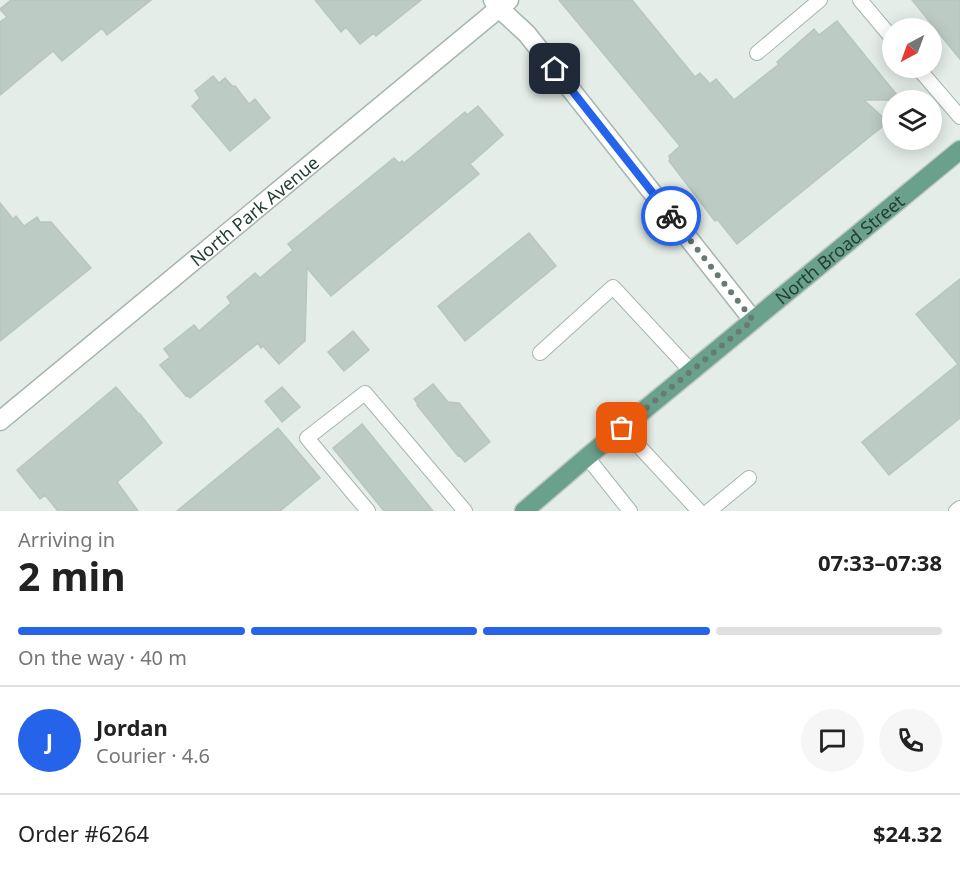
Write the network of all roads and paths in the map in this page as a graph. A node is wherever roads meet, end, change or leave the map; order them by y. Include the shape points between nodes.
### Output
1 (820, 0) edge
2 (860, 0) edge
3 (500, 3) edge
4 (882, 26) edge
5 (757, 53) dead end
6 (927, 78) edge
7 (960, 117) edge
8 (960, 150) edge
9 (753, 320) junction
10 (540, 353) dead end
11 (691, 371) junction
12 (0, 421) edge
13 (622, 428) junction
14 (587, 457) junction
15 (748, 478) dead end
16 (960, 508) edge
17 (368, 511) edge
18 (465, 511) edge
19 (524, 511) edge
20 (630, 511) edge
21 (699, 511) edge
22 (709, 511) edge
23 (956, 511) edge

1 - 5 lane
2 - 4 lane
3 - 9 street
3 - 12 street, North Park Avenue
6 - 7 lane
8 - 9 main road, North Broad Street
9 - 11 main road, North Broad Street
10 - 11 lane via 613,287
11 - 13 main road, North Broad Street
13 - 14 main road, North Broad Street
13 - 21 lane
14 - 19 main road, North Broad Street
14 - 20 lane
15 - 22 lane
16 - 23 lane
17 - 18 lane via 307,438 365,393

